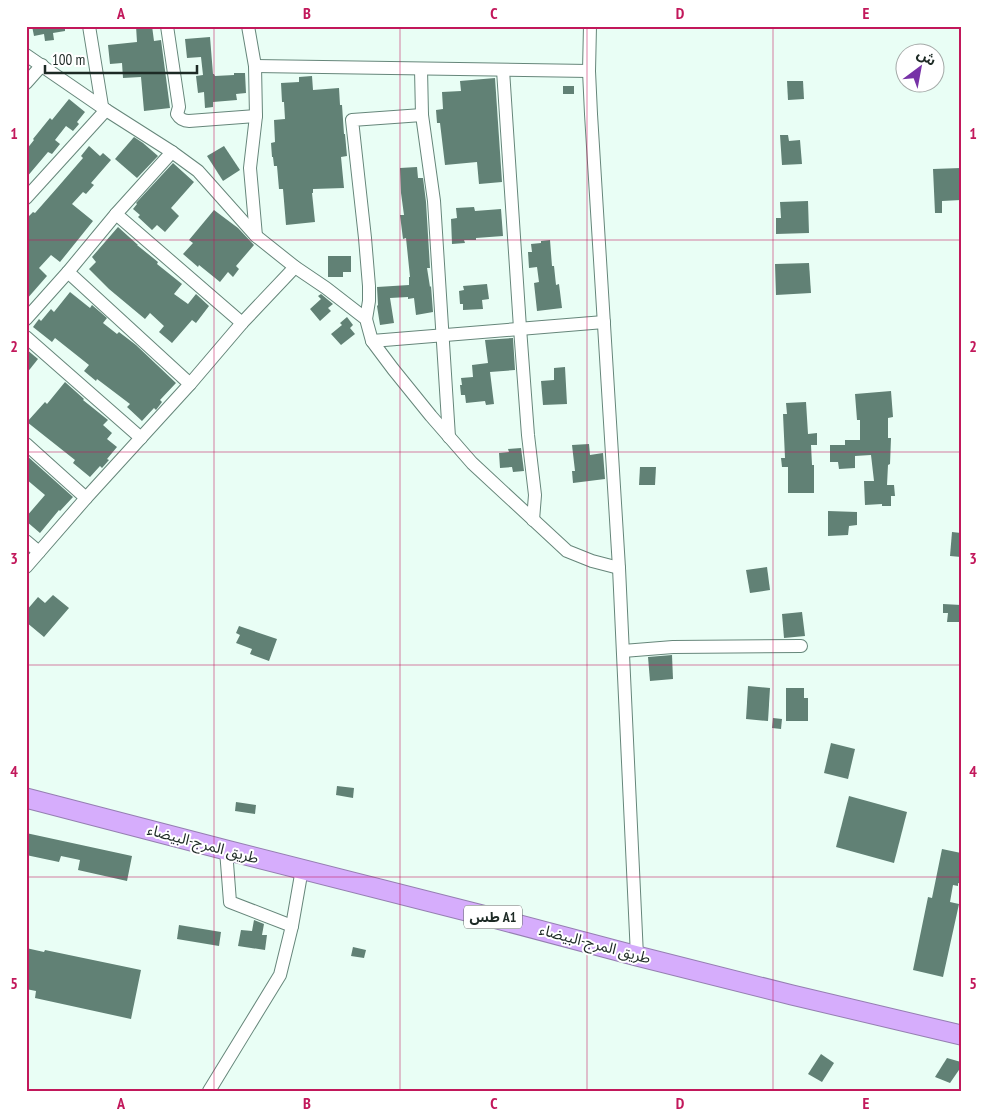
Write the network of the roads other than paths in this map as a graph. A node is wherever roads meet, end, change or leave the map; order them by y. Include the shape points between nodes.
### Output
1 (89, 26) edge
2 (167, 26) edge
3 (248, 26) edge
4 (590, 26) edge
5 (26, 55) edge
6 (42, 65) junction
7 (255, 66) junction
8 (421, 69) junction
9 (503, 70) junction
10 (590, 71) junction
11 (26, 83) edge
12 (104, 108) junction
13 (422, 115) junction
14 (256, 116) junction
15 (172, 152) junction
16 (26, 198) edge
17 (116, 214) junction
18 (256, 236) junction
19 (295, 267) junction
20 (68, 272) junction
21 (26, 319) edge
22 (366, 319) junction
23 (604, 322) junction
24 (242, 323) junction
25 (520, 328) junction
26 (443, 334) junction
27 (26, 337) edge
28 (372, 341) junction
29 (190, 384) junction
30 (449, 437) junction
31 (141, 438) junction
32 (26, 444) edge
33 (86, 498) junction
34 (533, 520) junction
35 (26, 540) edge
36 (40, 552) junction
37 (26, 567) edge
38 (619, 568) junction
39 (801, 646) dead end
40 (623, 651) junction
41 (26, 798) edge
42 (226, 850) junction
43 (302, 869) junction
44 (292, 926) junction
45 (637, 956) junction
46 (961, 1035) edge
47 (209, 1091) edge

1 - 12 street
2 - 14 street via 180,118 189,121
3 - 7 street
4 - 10 street
5 - 6 street
6 - 11 street
6 - 12 street
7 - 8 street
7 - 14 street
8 - 9 street
8 - 13 street
9 - 10 street
9 - 25 street
10 - 23 street
12 - 15 street
12 - 16 street
13 - 22 street via 352,120 369,286
13 - 26 street via 434,201
14 - 18 street via 250,168
15 - 17 street
15 - 18 street via 198,171
17 - 20 street
17 - 24 street
18 - 19 street
19 - 22 street
19 - 24 street
20 - 21 street
20 - 29 street
22 - 28 street
23 - 25 street
23 - 38 street
24 - 29 street
25 - 26 street
25 - 34 street via 535,496
26 - 28 street
26 - 30 street
27 - 31 street
28 - 30 street
29 - 31 street
30 - 34 street
31 - 33 street
32 - 33 street
33 - 36 street
34 - 38 street via 567,551
35 - 36 street
36 - 37 street
38 - 40 street
39 - 40 street via 673,647
40 - 45 street
41 - 42 highway, طريق المرج-البيضاء / طس A1
42 - 43 highway, طريق المرج-البيضاء / طس A1
42 - 44 street via 230,902
43 - 44 street
43 - 45 highway, طريق المرج-البيضاء / طس A1
44 - 47 street via 280,975
45 - 46 highway, طريق المرج-البيضاء / طس A1

